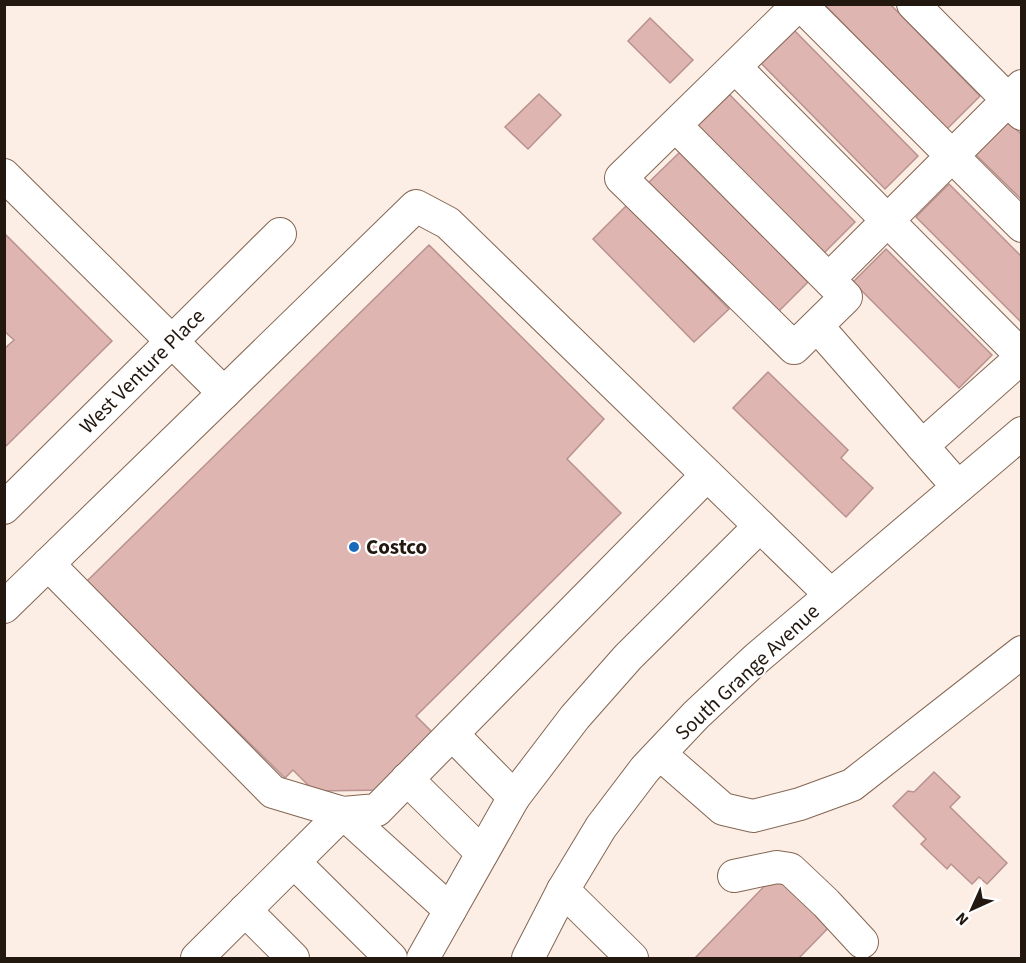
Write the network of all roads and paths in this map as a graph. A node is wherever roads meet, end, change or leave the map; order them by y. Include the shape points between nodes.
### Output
1 (799, 4) edge
2 (913, 4) edge
3 (735, 67) junction
4 (1017, 100) edge
5 (675, 125) junction
6 (951, 156) junction
7 (4, 175) edge
8 (887, 220) junction
9 (1022, 226) edge
10 (280, 234) dead end
11 (829, 279) junction
12 (817, 326) junction
13 (172, 342) junction
14 (1022, 357) edge
15 (224, 393) junction
16 (1022, 433) edge
17 (922, 446) junction
18 (707, 475) junction
19 (958, 487) junction
20 (4, 508) edge
21 (760, 526) junction
22 (48, 564) junction
23 (831, 595) junction
24 (4, 606) edge
25 (1022, 652) edge
26 (452, 734) junction
27 (660, 754) junction
28 (407, 779) junction
29 (514, 797) junction
30 (342, 813) junction
31 (482, 853) junction
32 (294, 862) junction
33 (734, 876) dead end
34 (563, 890) junction
35 (245, 910) junction
36 (450, 910) junction
37 (862, 942) dead end
38 (198, 958) edge
39 (293, 958) edge
40 (391, 958) edge
41 (423, 958) edge
42 (528, 958) edge
43 (632, 958) edge

1 - 3 street
1 - 6 street
2 - 4 street
3 - 5 street
3 - 8 street
4 - 6 street
5 - 11 street
5 - 12 street via 621,178 794,348
6 - 8 street
6 - 9 street
7 - 13 street
8 - 11 street
8 - 14 street
10 - 13 street, West Venture Place
11 - 12 street via 846,297
12 - 17 street
13 - 15 street
13 - 20 street, West Venture Place
14 - 17 street
15 - 18 street via 416,206 448,223
15 - 22 street
16 - 19 street, South Grange Avenue
17 - 19 street
18 - 21 street
18 - 26 street
19 - 23 street, South Grange Avenue
21 - 23 street
21 - 29 street via 628,657 575,717
22 - 24 street
22 - 30 street via 273,792
23 - 27 street, South Grange Avenue via 757,658
25 - 27 street via 852,785 800,804 753,816 723,809
26 - 28 street
26 - 29 street
27 - 34 street, South Grange Avenue via 601,827
28 - 30 street via 377,810
28 - 31 street
29 - 31 street
30 - 32 street
30 - 36 street
31 - 36 street
32 - 35 street
32 - 40 street
33 - 37 street via 777,867 790,869
34 - 42 street, South Grange Avenue
34 - 43 street
35 - 38 street
35 - 39 street
36 - 41 street

